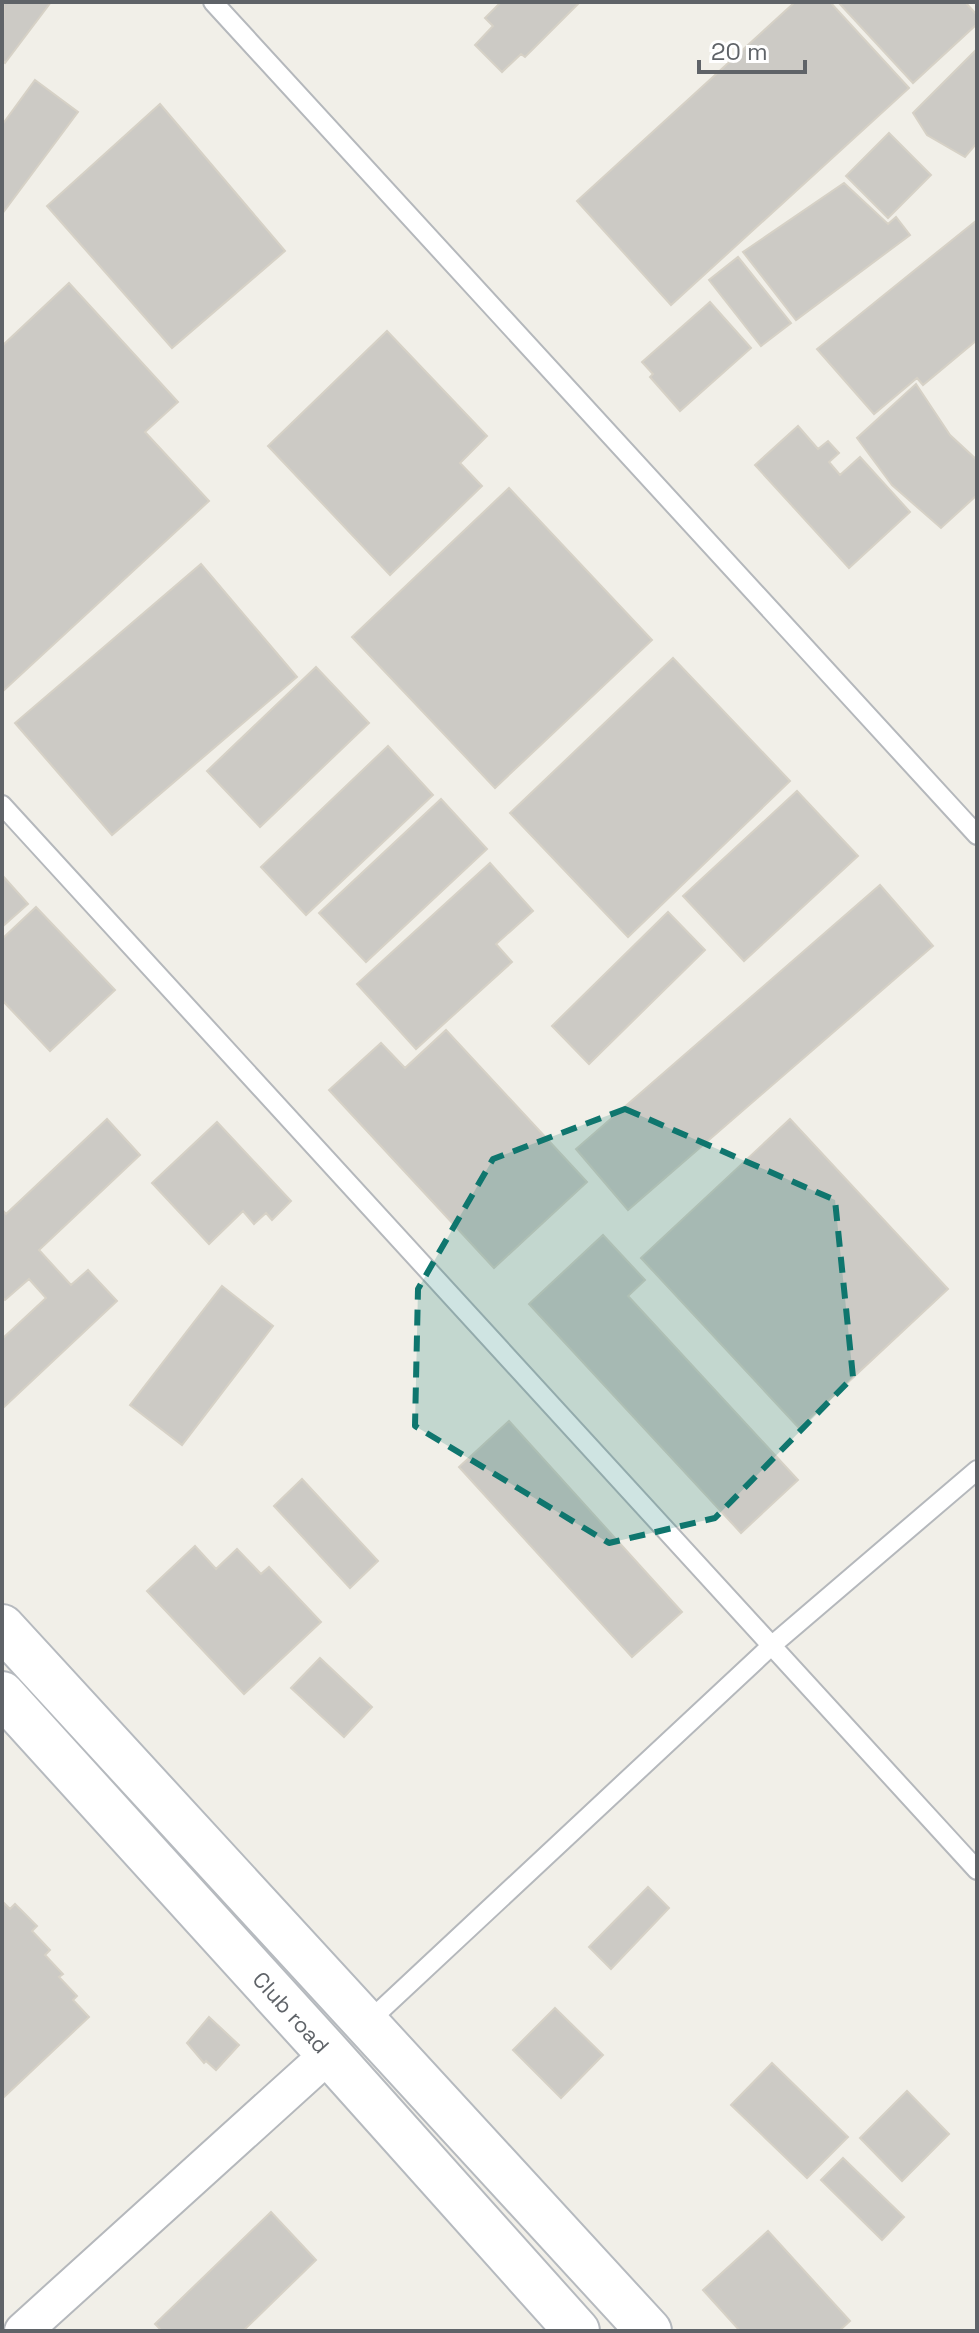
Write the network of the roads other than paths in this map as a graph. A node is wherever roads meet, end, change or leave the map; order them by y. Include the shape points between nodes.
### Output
1 (213, 2) edge
2 (2, 805) edge
3 (977, 835) edge
4 (977, 1470) edge
5 (2, 1627) edge
6 (770, 1647) junction
7 (2, 1694) edge
8 (977, 1870) edge
9 (328, 1981) junction
10 (293, 2013) junction
11 (367, 2023) junction
12 (329, 2054) junction
13 (23, 2331) edge
14 (577, 2331) edge
15 (649, 2331) edge

1 - 3 lane
2 - 6 lane
4 - 6 lane
5 - 9 main road
6 - 8 lane
6 - 11 lane
7 - 10 main road, Club road
9 - 10 main road
9 - 11 main road
10 - 12 main road, Club road
11 - 15 main road
12 - 13 street
12 - 14 main road, Club road

